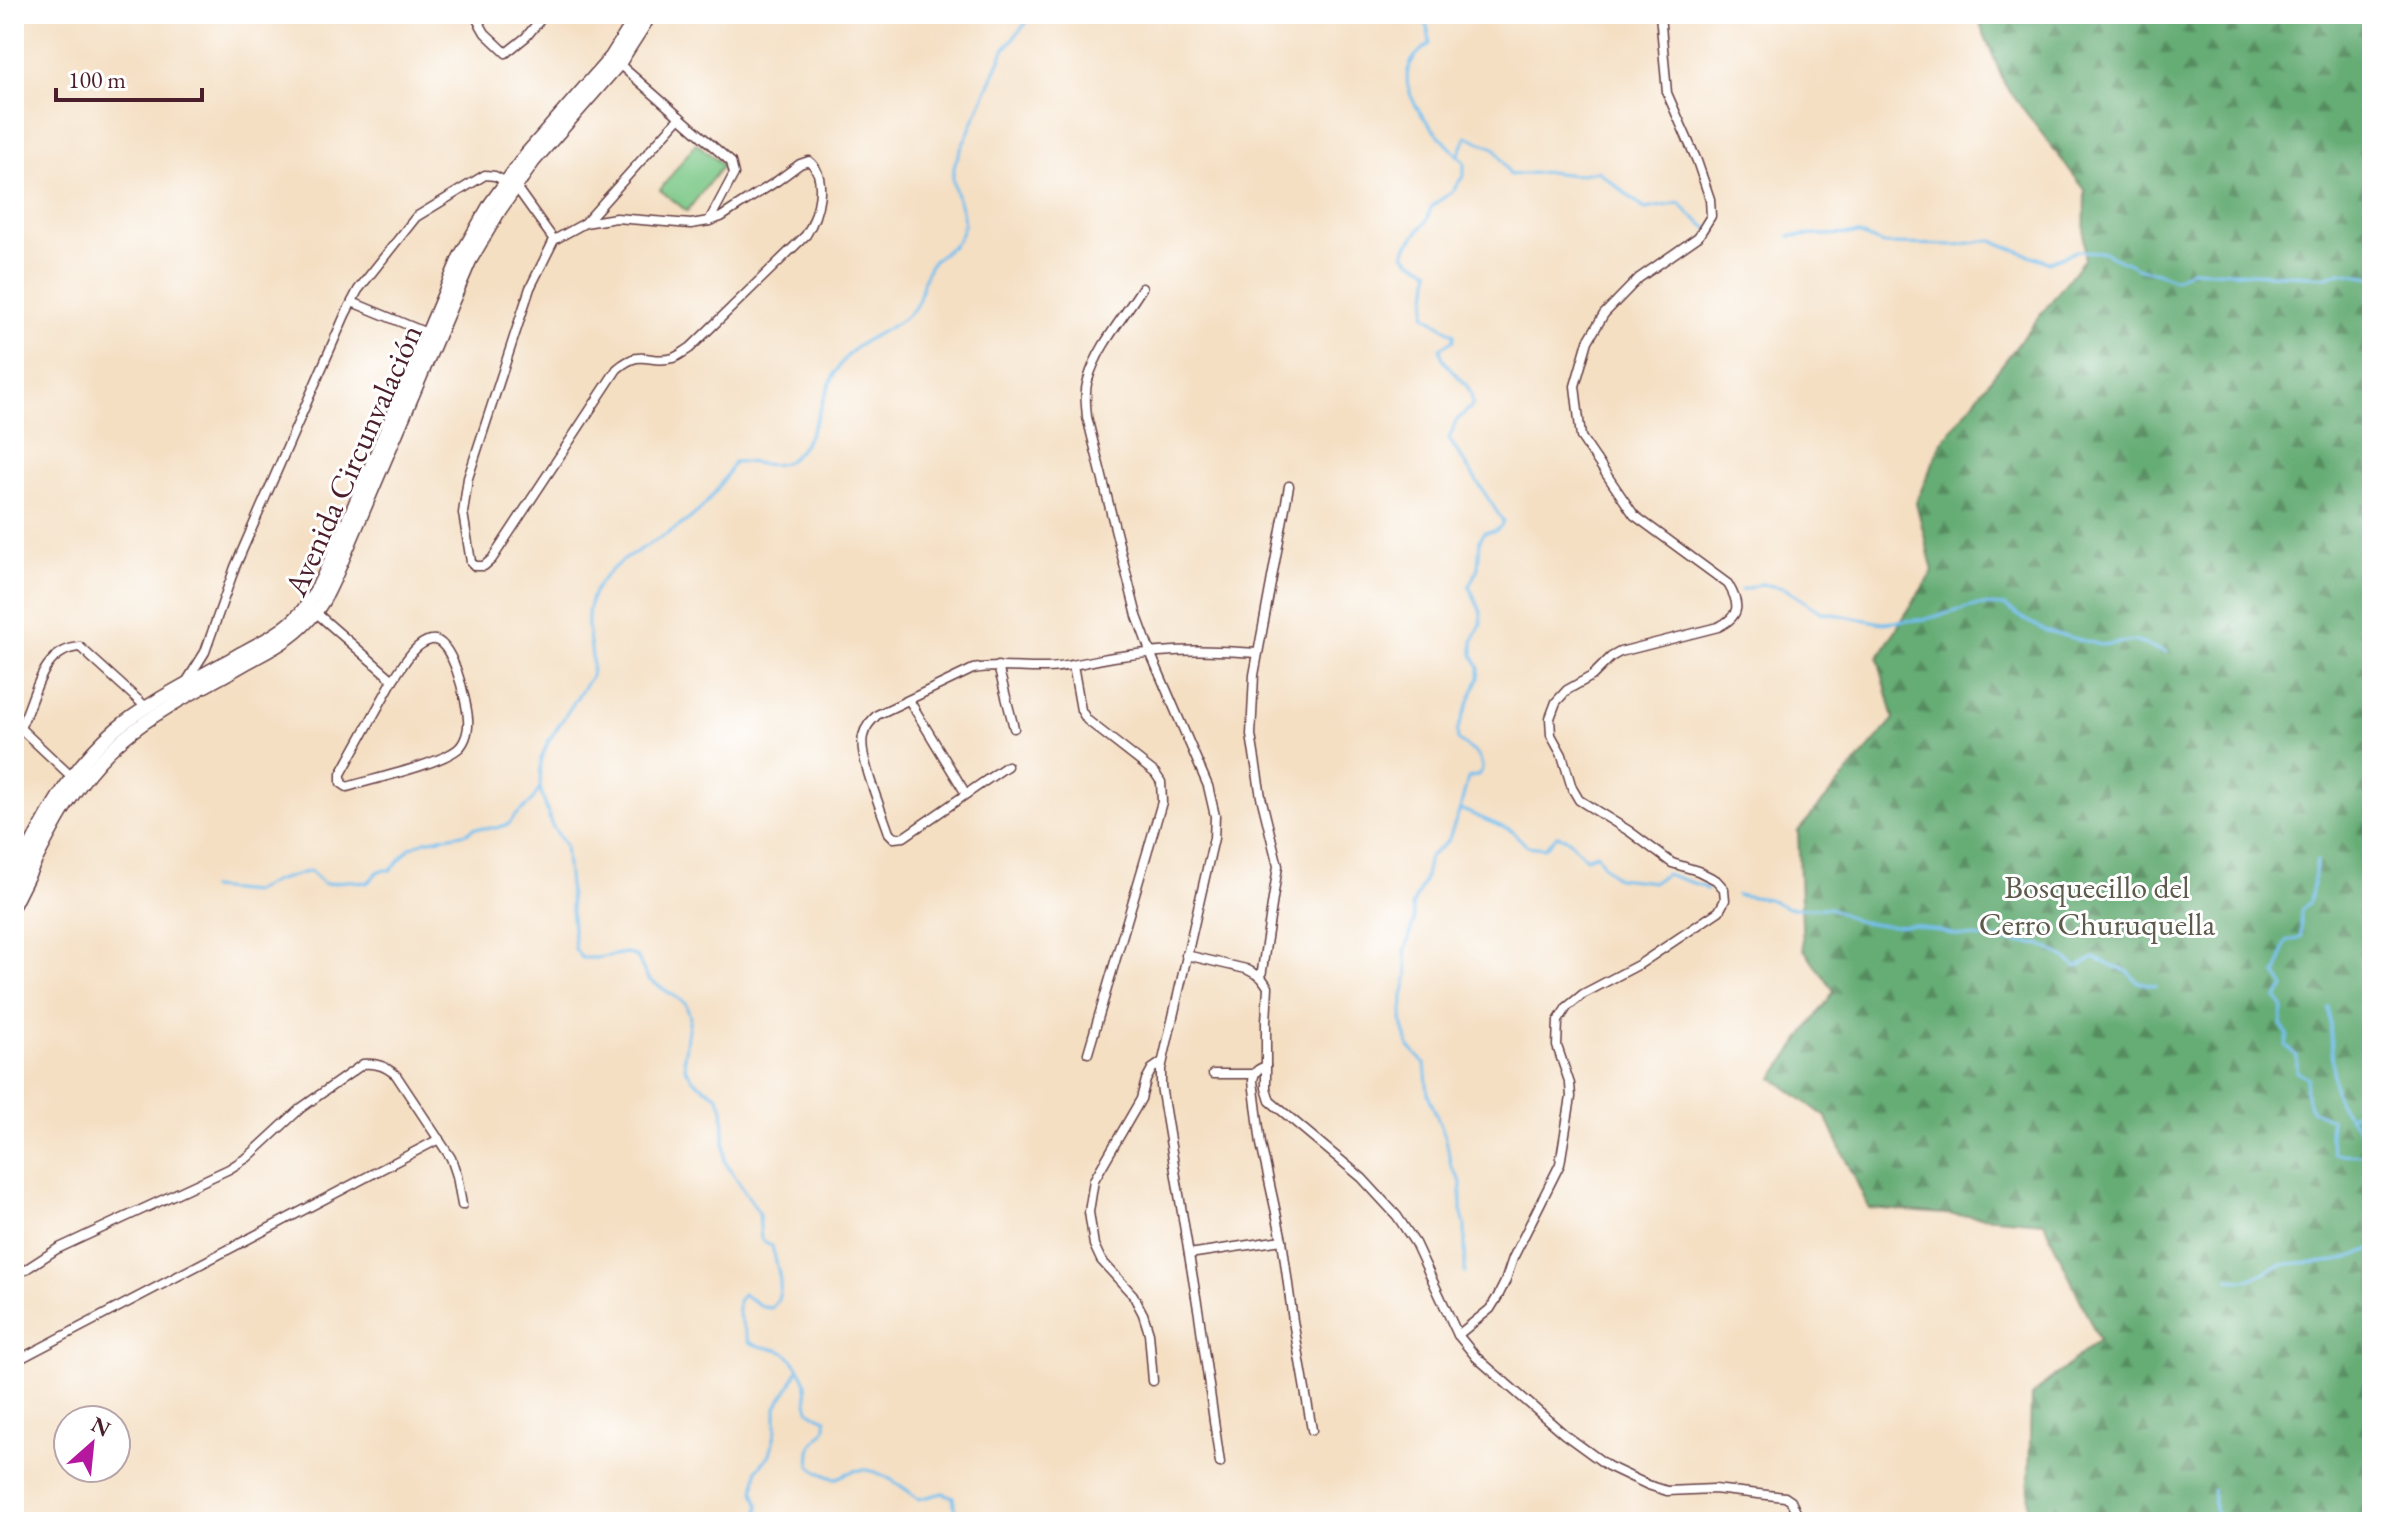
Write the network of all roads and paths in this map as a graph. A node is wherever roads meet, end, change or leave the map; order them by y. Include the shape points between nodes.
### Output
1 (474, 14) edge
2 (545, 14) edge
3 (638, 14) edge
4 (651, 14) edge
5 (1660, 14) edge
6 (615, 60) junction
7 (680, 117) junction
8 (511, 184) junction
9 (709, 221) junction
10 (585, 223) junction
11 (554, 240) junction
12 (1142, 288) dead end
13 (352, 302) junction
14 (427, 333) junction
15 (1289, 486) dead end
16 (311, 608) junction
17 (1151, 652) junction
18 (1257, 653) junction
19 (1073, 665) junction
20 (998, 666) junction
21 (393, 680) junction
22 (183, 687) junction
23 (909, 700) junction
24 (147, 708) junction
25 (1014, 728) dead end
26 (21, 729) junction
27 (14, 738) edge
28 (1007, 766) dead end
29 (72, 777) junction
30 (966, 794) junction
31 (14, 879) edge
32 (14, 904) edge
33 (1186, 955) junction
34 (1261, 977) junction
35 (1088, 1053) dead end
36 (1163, 1061) junction
37 (1266, 1066) junction
38 (1213, 1074) dead end
39 (1254, 1074) junction
40 (439, 1139) junction
41 (462, 1205) dead end
42 (1282, 1240) junction
43 (1189, 1254) junction
44 (14, 1277) edge
45 (1458, 1335) junction
46 (14, 1362) edge
47 (1153, 1381) dead end
48 (1312, 1430) dead end
49 (1220, 1463) dead end
50 (1795, 1522) edge

1 - 2 street via 506,53
3 - 6 main road, Avenida Circunvalación
4 - 6 main road, Avenida Circunvalación
5 - 45 street via 1667,93 1697,161 1711,216 1698,237 1639,278 1604,314 1588,341 1575,386 1581,437 1634,515 1728,584 1737,598 1737,611 1718,627 1611,657 1556,702 1551,735 1579,800 1672,863 1716,880 1725,900 1719,911 1640,964 1583,994 1562,1014 1557,1046 1571,1097 1560,1164 1498,1296
6 - 7 street
6 - 8 main road, Avenida Circunvalación via 526,154
7 - 9 street via 731,162 734,174
7 - 10 street
8 - 11 street
8 - 13 street via 485,175 416,217
8 - 14 main road, Avenida Circunvalación via 490,204 460,256
8 - 16 main road, Avenida Circunvalación via 470,261 326,597
9 - 10 street via 616,218
9 - 11 street via 800,164 809,161 815,166 820,182 817,209 806,235 690,348 675,358 638,356 617,369 492,559 475,566 463,513 468,478 530,288
10 - 11 street
12 - 17 street via 1100,352 1085,398 1133,601
13 - 14 street
13 - 22 street via 235,567 205,652
14 - 16 main road, Avenida Circunvalación
15 - 18 street
16 - 21 street
16 - 22 main road, Avenida Circunvalación
16 - 32 main road, Avenida Circunvalación via 308,621 278,645 141,725 108,752 63,808
17 - 18 street
17 - 19 street
17 - 33 street via 1208,786 1215,816
18 - 34 street via 1251,735 1278,866
19 - 20 street
19 - 35 street via 1087,720 1155,773 1162,802
20 - 23 street via 952,677
20 - 25 street
21 - 21 street via 341,774 347,787 444,757 461,746 467,733 456,667 446,647 430,639
22 - 24 main road, Avenida Circunvalación
23 - 30 street
23 - 30 street via 877,715 862,737 889,833 904,837
24 - 26 street via 80,647 68,647 41,673
24 - 29 main road, Avenida Circunvalación via 116,729
26 - 27 street
26 - 29 street
28 - 30 street
29 - 31 main road, Avenida Circunvalación
33 - 34 street
33 - 36 street
34 - 37 street via 1268,987
36 - 43 street via 1161,1086
36 - 47 street via 1152,1069 1141,1099 1094,1180 1089,1212 1101,1260 1143,1314
37 - 39 street
37 - 45 street via 1270,1101 1362,1178 1397,1216
38 - 39 street
39 - 42 street via 1261,1144
40 - 41 street via 451,1158
40 - 44 street via 396,1075 385,1066 363,1064 229,1169 57,1249
40 - 46 street
42 - 43 street
42 - 48 street
43 - 49 street
45 - 50 street via 1564,1434 1608,1466 1667,1491 1714,1489 1785,1497 1796,1512

